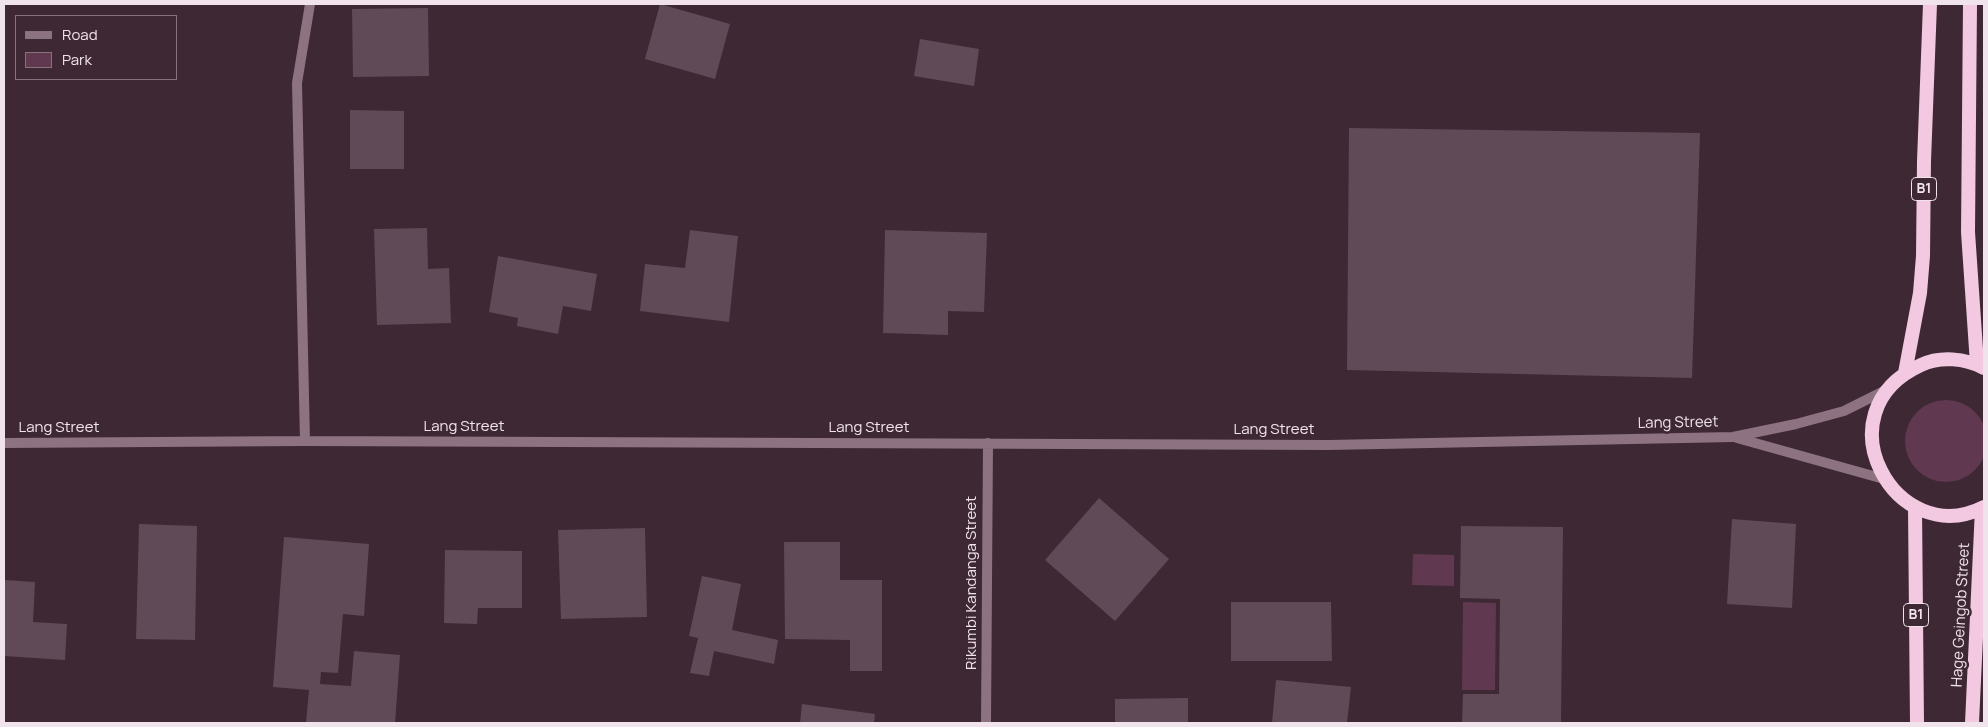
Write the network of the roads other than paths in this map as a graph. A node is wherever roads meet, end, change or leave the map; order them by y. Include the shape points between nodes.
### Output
1 (310, 4) edge
2 (1930, 4) edge
3 (1970, 4) edge
4 (1981, 366) edge
5 (1905, 372) junction
6 (1886, 390) junction
7 (1733, 437) junction
8 (305, 441) junction
9 (4, 443) edge
10 (988, 443) junction
11 (1884, 479) junction
12 (1915, 507) junction
13 (1983, 507) edge
14 (986, 723) edge
15 (1917, 723) edge
16 (1972, 723) edge

1 - 8 street via 297,83
2 - 5 highway, B1 via 1923,256 1920,293
3 - 4 highway via 1968,232
4 - 5 highway, Hage Geingob Street via 1952,359 1928,362
5 - 6 highway, Hage Geingob Street
6 - 7 street, Lang Street via 1844,411
6 - 11 highway, Hage Geingob Street via 1876,411 1871,434 1874,458
7 - 10 street, Lang Street via 1329,445
7 - 11 street, Lang Street
8 - 9 street, Lang Street
8 - 10 street, Lang Street
10 - 14 street, Rikumbi Kandanga Street
11 - 12 highway, Hage Geingob Street
12 - 13 highway, Hage Geingob Street via 1949,515
12 - 15 highway, B1
13 - 16 highway, Hage Geingob Street

